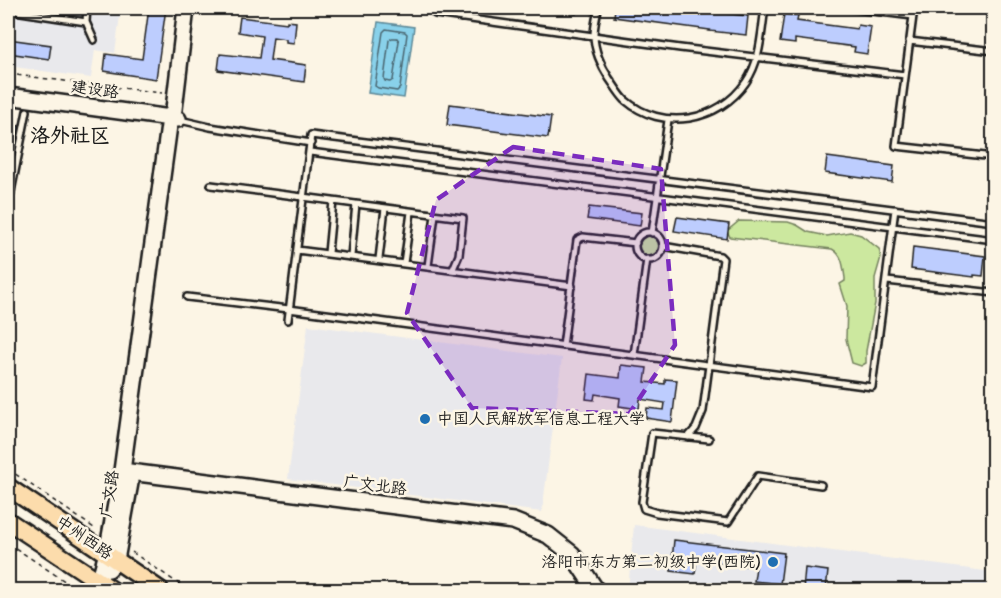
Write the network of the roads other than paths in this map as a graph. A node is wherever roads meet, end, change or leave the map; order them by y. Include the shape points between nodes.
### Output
1 (87, 8) edge
2 (186, 8) edge
3 (462, 8) edge
4 (598, 8) edge
5 (765, 8) edge
6 (848, 8) edge
7 (914, 8) edge
8 (8, 10) edge
9 (435, 14) dead end
10 (913, 16) junction
11 (460, 18) junction
12 (86, 22) junction
13 (594, 36) junction
14 (94, 40) dead end
15 (909, 41) junction
16 (993, 51) edge
17 (758, 58) junction
18 (905, 75) junction
19 (8, 86) edge
20 (8, 96) edge
21 (174, 110) junction
22 (27, 111) dead end
23 (668, 120) junction
24 (311, 143) junction
25 (310, 152) junction
26 (993, 157) edge
27 (8, 165) edge
28 (16, 168) junction
29 (660, 180) junction
30 (211, 185) dead end
31 (304, 197) junction
32 (658, 197) junction
33 (333, 201) junction
34 (356, 204) junction
35 (8, 207) edge
36 (385, 208) junction
37 (895, 209) junction
38 (411, 212) junction
39 (435, 214) junction
40 (993, 222) edge
41 (893, 227) junction
42 (652, 233) junction
43 (993, 240) edge
44 (636, 243) junction
45 (663, 246) junction
46 (297, 250) junction
47 (328, 253) junction
48 (351, 256) junction
49 (379, 260) junction
50 (647, 260) junction
51 (404, 263) junction
52 (428, 266) junction
53 (453, 269) junction
54 (887, 281) junction
55 (572, 286) junction
56 (993, 293) edge
57 (187, 297) dead end
58 (289, 309) junction
59 (288, 320) dead end
60 (563, 346) junction
61 (634, 356) junction
62 (709, 366) junction
63 (688, 437) junction
64 (709, 439) dead end
65 (127, 472) junction
66 (821, 485) dead end
67 (8, 487) edge
68 (8, 521) edge
69 (113, 549) junction
70 (105, 586) edge
71 (160, 591) edge
72 (596, 591) edge

1 - 12 lane
2 - 21 street, 广文路
3 - 11 lane
4 - 13 lane
5 - 17 lane
6 - 10 lane
7 - 10 lane
8 - 12 lane
9 - 11 lane
10 - 15 lane
11 - 13 lane
12 - 14 lane
13 - 17 lane
13 - 23 lane via 604,71 616,90 638,108
15 - 16 lane
15 - 18 lane
17 - 18 lane
17 - 23 lane via 745,84 726,102 697,116
18 - 26 lane via 896,146
19 - 21 street, 建设路
20 - 21 street, 建设路
21 - 24 lane via 210,127
21 - 65 street, 广文路
22 - 28 lane
23 - 29 lane
24 - 25 lane
24 - 29 lane via 311,135
25 - 31 lane
25 - 32 lane
27 - 28 lane
28 - 35 lane
29 - 32 lane
29 - 37 lane
30 - 31 lane
31 - 33 lane
31 - 46 lane
32 - 41 lane
32 - 42 lane
33 - 34 lane
33 - 47 lane
34 - 36 lane
34 - 48 lane
36 - 38 lane
36 - 49 lane
37 - 40 lane
37 - 41 lane
38 - 39 lane
38 - 51 lane
39 - 52 lane
39 - 53 lane via 464,218
41 - 43 lane
41 - 54 lane
42 - 44 lane via 644,234
42 - 45 lane
44 - 50 lane via 639,255
44 - 55 lane via 579,237
45 - 50 lane via 656,258
45 - 62 lane via 723,259
46 - 47 lane
46 - 58 lane
47 - 48 lane
48 - 49 lane
49 - 51 lane
50 - 61 lane
51 - 52 lane
52 - 53 lane
53 - 55 lane
54 - 56 lane
54 - 62 lane via 872,387
55 - 60 lane
57 - 58 lane
58 - 59 lane
58 - 60 lane
60 - 61 lane
61 - 62 lane
62 - 63 lane via 700,420
63 - 64 lane
63 - 66 lane via 652,433 642,502 647,511 728,522 758,476
65 - 69 street, 广文路
65 - 72 street, 广文北路 via 513,521 548,535 572,554
67 - 69 main road, 中州西路
68 - 70 main road, 中州西路
69 - 70 street, 广文路
69 - 71 main road, 中州西路

